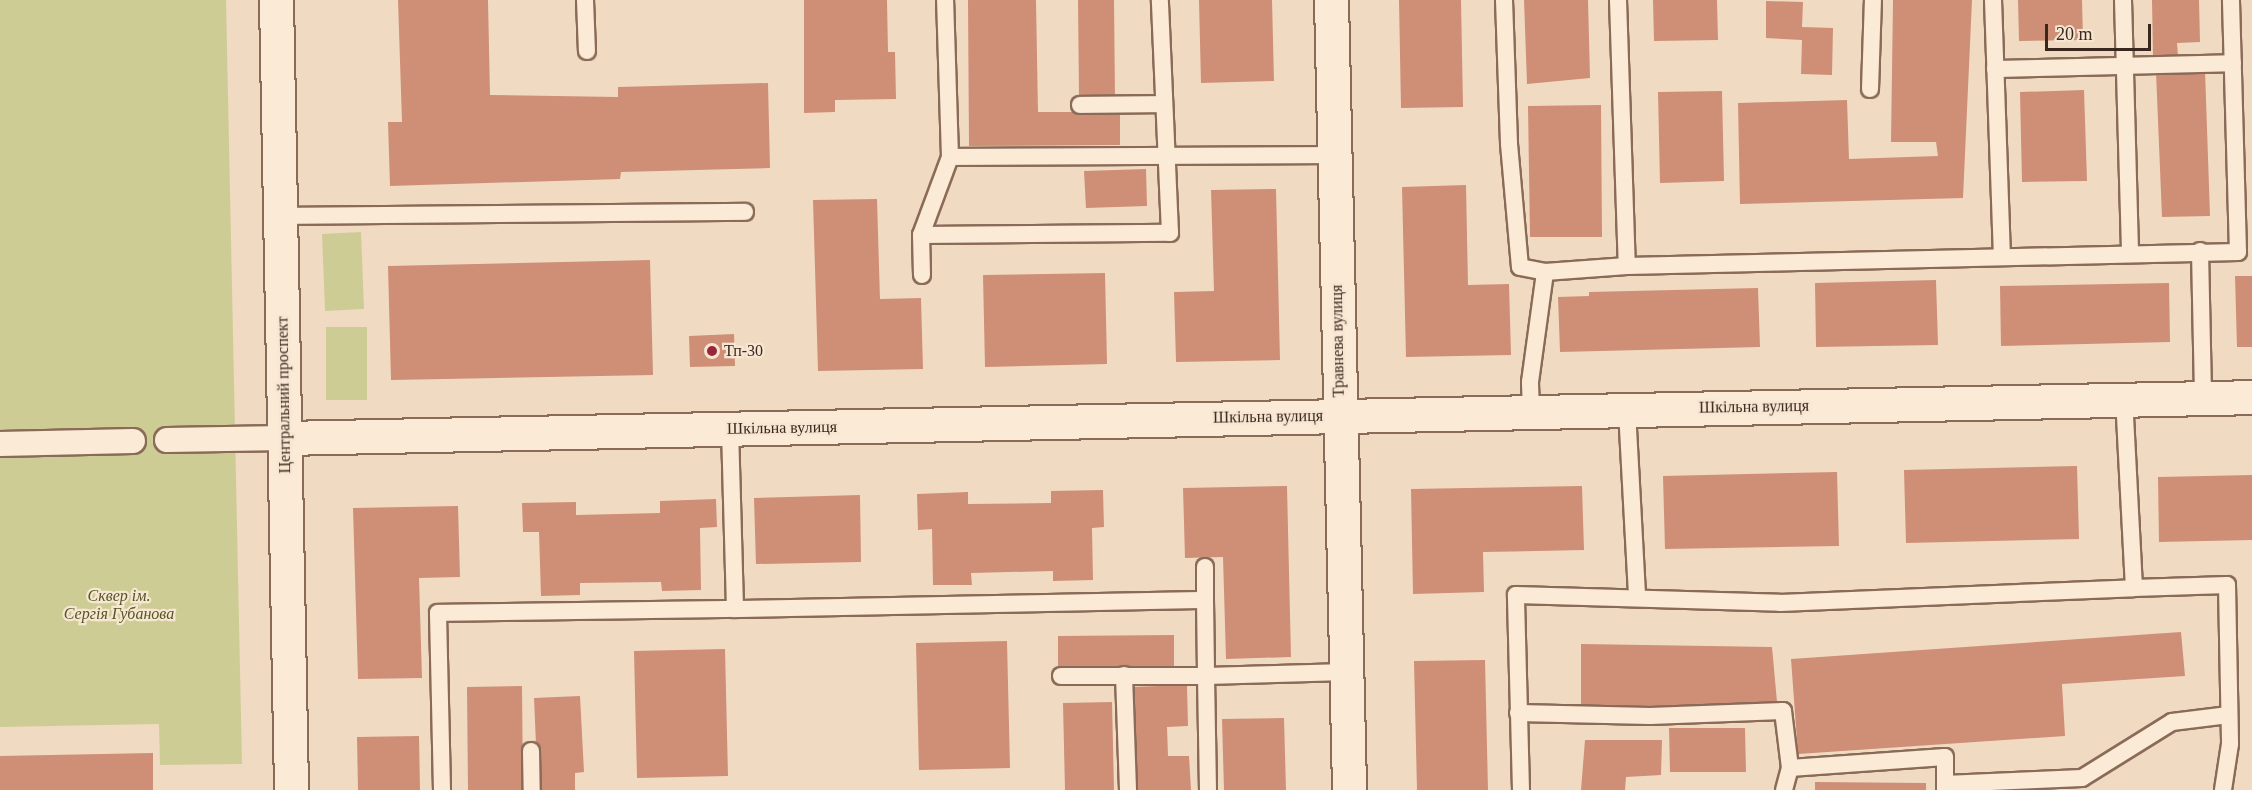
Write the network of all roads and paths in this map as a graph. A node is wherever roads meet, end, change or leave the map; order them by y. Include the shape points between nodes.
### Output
1 (276, 0) edge
2 (585, 0) edge
3 (945, 0) edge
4 (1160, 0) edge
5 (1331, 0) edge
6 (1504, 0) edge
7 (1618, 0) edge
8 (1873, 0) edge
9 (1993, 0) edge
10 (2123, 0) edge
11 (2231, 0) edge
12 (587, 51) dead end
13 (2233, 63) junction
14 (2125, 66) junction
15 (1995, 69) junction
16 (1870, 89) dead end
17 (1164, 104) junction
18 (1080, 105) dead end
19 (1334, 155) junction
20 (950, 157) junction
21 (1167, 158) junction
22 (745, 213) dead end
23 (280, 216) junction
24 (921, 235) junction
25 (2200, 251) junction
26 (2130, 253) junction
27 (2002, 256) junction
28 (1627, 266) junction
29 (1545, 272) junction
30 (922, 275) dead end
31 (2252, 397) edge
32 (2203, 398) junction
33 (2124, 400) junction
34 (1627, 410) junction
35 (1531, 412) junction
36 (1340, 416) junction
37 (730, 429) junction
38 (284, 438) junction
39 (167, 440) dead end
40 (133, 441) dead end
41 (0, 444) edge
42 (1205, 567) dead end
43 (2134, 588) junction
44 (1637, 597) junction
45 (1205, 600) junction
46 (735, 609) junction
47 (1346, 672) junction
48 (1124, 675) junction
49 (1061, 676) dead end
50 (1206, 676) junction
51 (1518, 713) junction
52 (2229, 716) junction
53 (531, 751) dead end
54 (1790, 768) junction
55 (1945, 787) edge
56 (291, 790) edge
57 (442, 790) edge
58 (532, 790) edge
59 (1128, 790) edge
60 (1208, 790) edge
61 (1348, 790) edge
62 (1521, 790) edge
63 (1784, 790) edge
64 (2223, 790) edge

1 - 23 street, Центральний проспект
2 - 12 lane
3 - 20 lane
4 - 17 lane
5 - 19 street, Травнева вулиця
6 - 29 lane via 1509,144 1520,267
7 - 28 lane
8 - 16 lane
9 - 15 lane
10 - 14 lane
11 - 13 lane
13 - 14 lane
13 - 25 lane via 2238,252
14 - 15 lane
14 - 26 lane
15 - 27 lane
17 - 18 lane
17 - 21 lane
19 - 21 lane
19 - 36 street, Травнева вулиця
20 - 21 lane
20 - 24 lane
21 - 24 lane via 1170,233
22 - 23 lane
23 - 38 street, Центральний проспект
24 - 30 lane
25 - 26 lane
25 - 32 lane
26 - 27 lane
27 - 28 lane
28 - 29 lane
29 - 35 lane via 1530,382
31 - 32 street, Шкільна вулиця
32 - 33 street, Шкільна вулиця
33 - 34 street, Шкільна вулиця
33 - 43 lane
34 - 35 street, Шкільна вулиця
34 - 44 lane
35 - 36 street, Шкільна вулиця
36 - 37 street, Шкільна вулиця
36 - 47 street, Травнева вулиця
37 - 38 street, Шкільна вулиця
37 - 46 lane
38 - 39 street
38 - 56 street, Центральний проспект
40 - 41 street
42 - 45 lane
43 - 44 lane via 1780,603
43 - 52 lane via 2227,585
44 - 51 lane via 1516,595
45 - 46 lane
45 - 50 lane
46 - 57 lane via 438,613
47 - 50 lane
47 - 61 street, Травнева вулиця
48 - 49 lane
48 - 50 lane
48 - 59 lane
50 - 60 lane
51 - 54 lane via 1650,716 1783,711
51 - 62 lane
52 - 55 lane via 2172,722 2082,778
52 - 64 lane
53 - 58 lane
54 - 55 lane via 1945,757
54 - 63 lane

